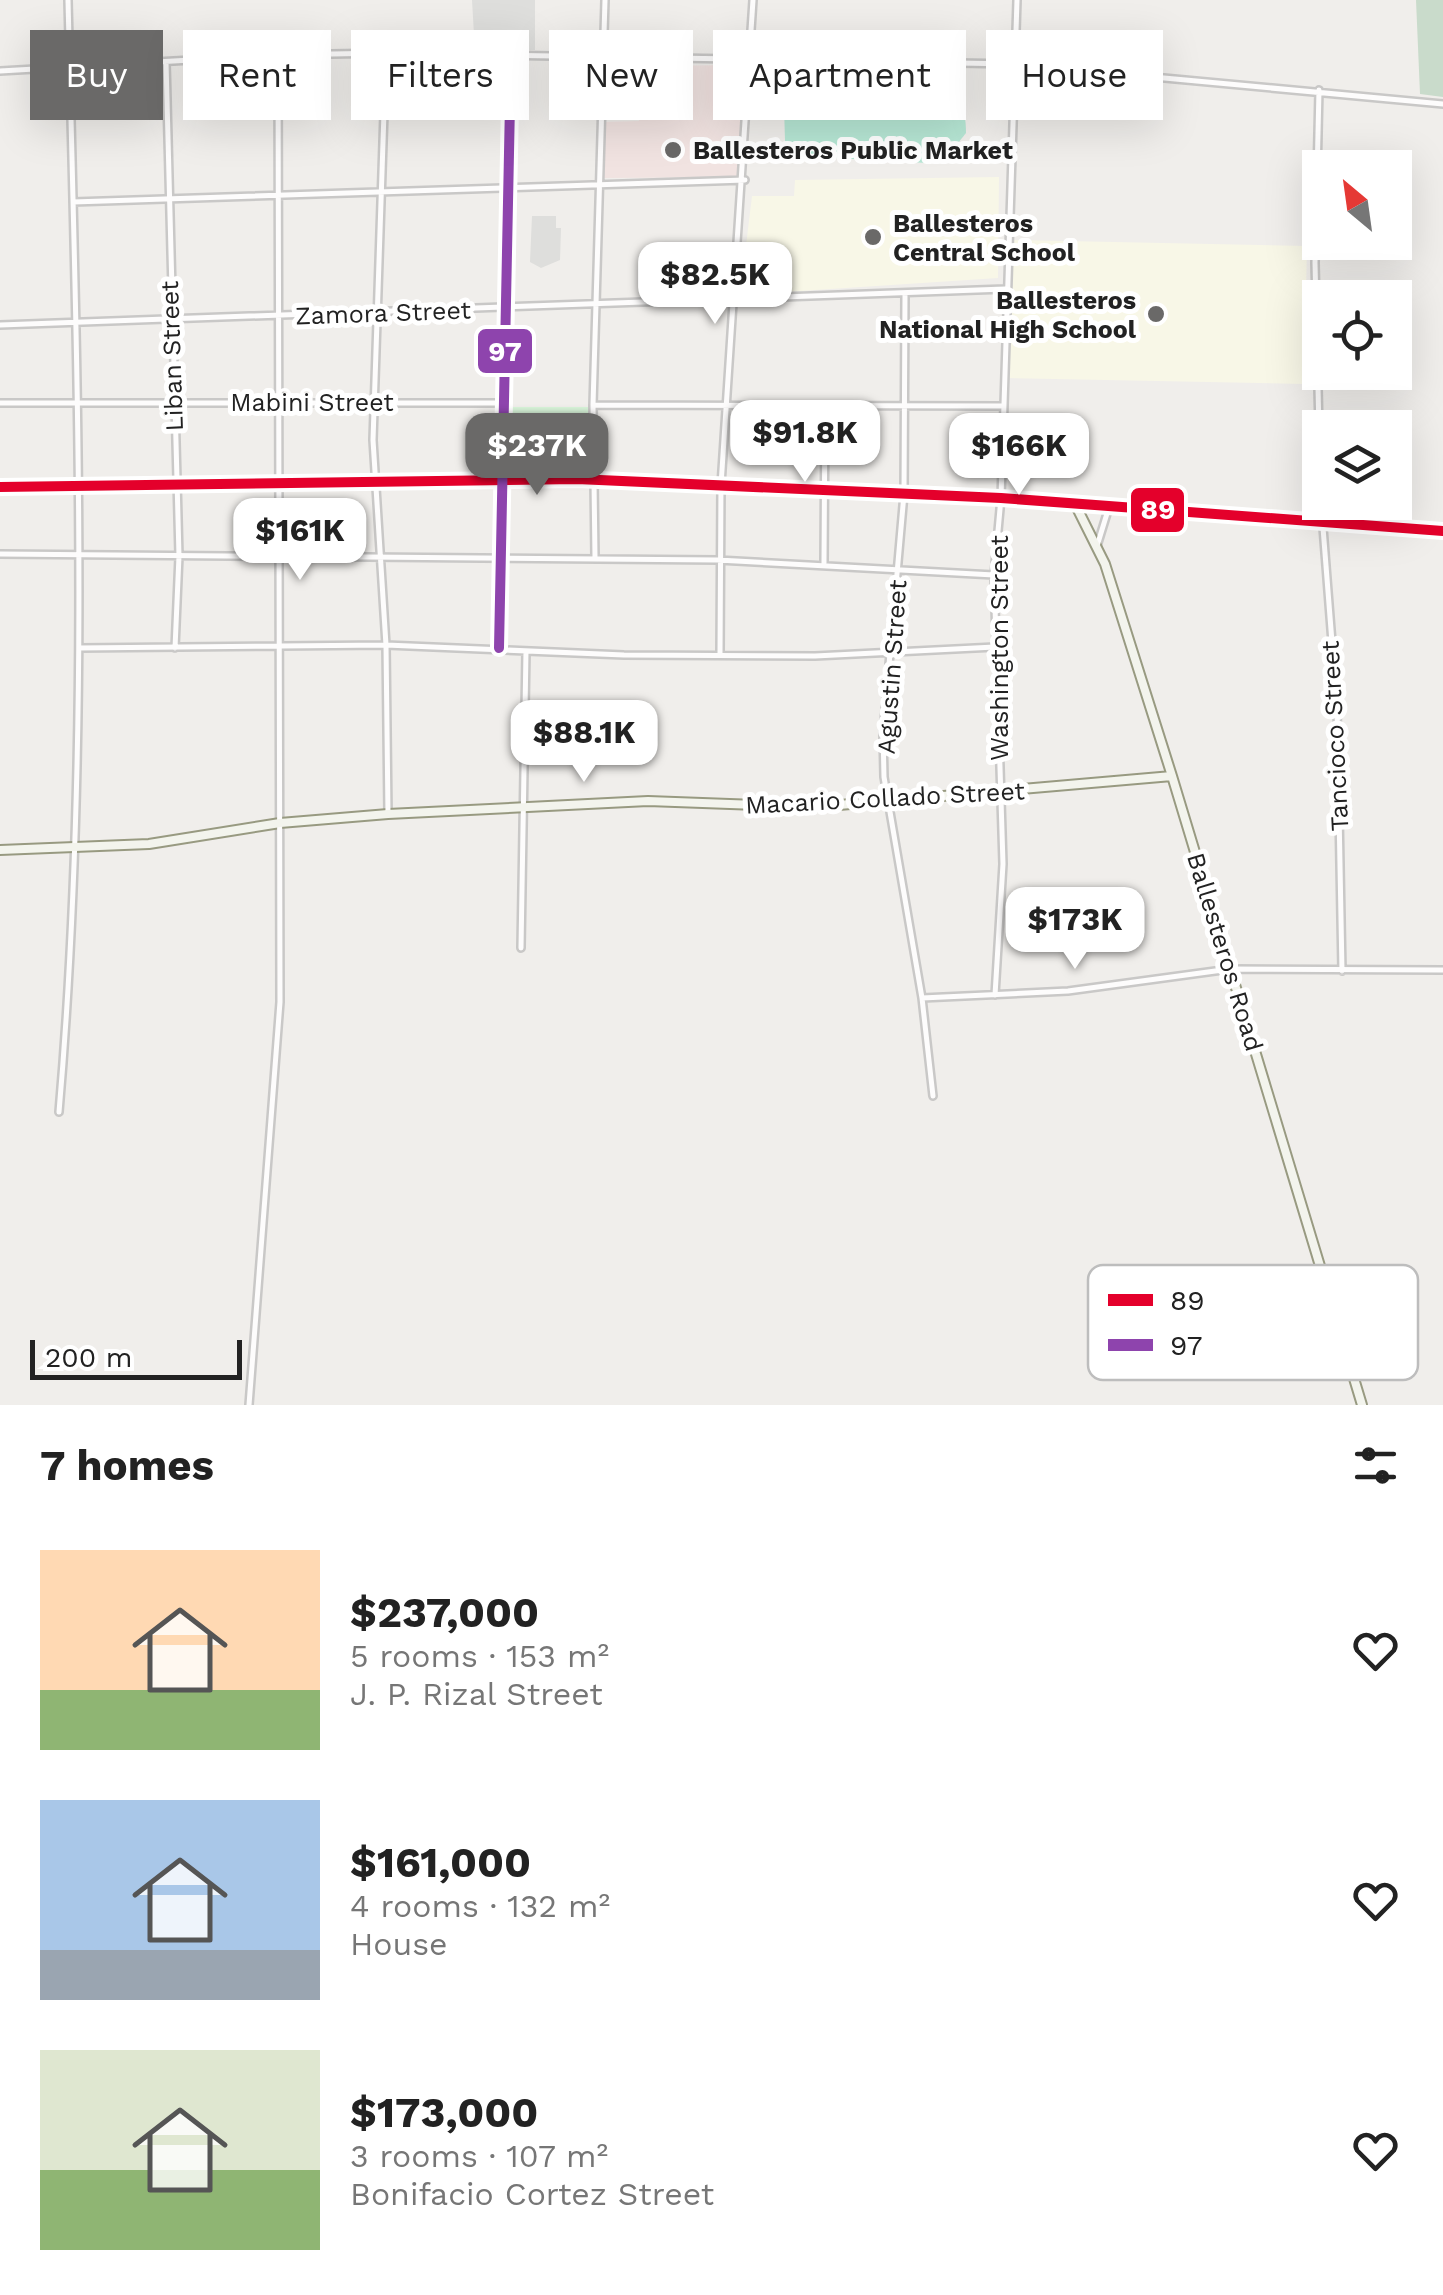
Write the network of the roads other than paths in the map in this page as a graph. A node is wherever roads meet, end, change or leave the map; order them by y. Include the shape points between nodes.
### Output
1 (68, 0) edge
2 (606, 0) edge
3 (754, 0) edge
4 (1018, 0) edge
5 (68, 30) edge
6 (605, 30) edge
7 (752, 30) edge
8 (1016, 30) edge
9 (183, 61) edge
10 (163, 62) edge
11 (166, 62) junction
12 (30, 70) edge
13 (0, 72) edge
14 (1163, 77) edge
15 (1319, 90) junction
16 (1443, 104) edge
17 (69, 120) edge
18 (278, 120) edge
19 (385, 120) edge
20 (510, 120) edge
21 (602, 120) edge
22 (747, 120) edge
23 (1012, 120) edge
24 (744, 180) junction
25 (601, 182) junction
26 (508, 186) junction
27 (383, 190) junction
28 (279, 194) junction
29 (169, 195) junction
30 (72, 202) junction
31 (1005, 290) junction
32 (905, 294) junction
33 (735, 301) junction
34 (599, 306) junction
35 (506, 308) junction
36 (380, 312) junction
37 (279, 317) junction
38 (170, 320) junction
39 (74, 323) junction
40 (0, 324) edge
41 (174, 400) junction
42 (376, 402) junction
43 (0, 403) edge
44 (75, 403) junction
45 (280, 403) junction
46 (504, 403) junction
47 (593, 406) junction
48 (825, 406) junction
49 (902, 406) junction
50 (1002, 406) junction
51 (726, 407) junction
52 (1319, 410) edge
53 (502, 480) junction
54 (594, 480) junction
55 (374, 482) junction
56 (280, 485) junction
57 (721, 485) junction
58 (0, 487) edge
59 (176, 487) junction
60 (77, 489) junction
61 (822, 489) junction
62 (904, 494) junction
63 (1001, 498) junction
64 (1075, 504) junction
65 (1109, 507) junction
66 (1321, 520) edge
67 (1321, 523) junction
68 (1443, 531) edge
69 (1097, 546) junction
70 (0, 554) edge
71 (78, 555) junction
72 (179, 556) junction
73 (501, 556) junction
74 (282, 557) junction
75 (380, 557) junction
76 (595, 558) junction
77 (718, 560) junction
78 (824, 565) junction
79 (900, 569) junction
80 (994, 575) junction
81 (386, 645) junction
82 (282, 646) junction
83 (994, 647) junction
84 (79, 648) junction
85 (500, 648) junction
86 (175, 650) junction
87 (526, 650) junction
88 (720, 655) junction
89 (890, 655) junction
90 (1172, 776) junction
91 (1000, 794) junction
92 (890, 801) junction
93 (522, 809) junction
94 (388, 814) junction
95 (280, 822) junction
96 (74, 848) junction
97 (0, 850) edge
98 (521, 948) dead end
99 (1230, 969) junction
100 (1342, 970) junction
101 (1443, 970) edge
102 (995, 996) junction
103 (922, 998) junction
104 (932, 1096) dead end
105 (59, 1112) dead end
106 (1320, 1265) edge
107 (1354, 1380) edge
108 (248, 1405) edge
109 (1362, 1405) edge

1 - 5 street
2 - 6 street
3 - 7 street
4 - 8 street, Washington Street
9 - 11 street
10 - 11 street
11 - 29 street, Liban Street
12 - 13 street
14 - 15 street
15 - 16 street
15 - 52 street
17 - 30 street
18 - 28 street
19 - 27 street
20 - 26 street
21 - 25 street
22 - 24 street
23 - 31 street, Washington Street
24 - 25 street
24 - 33 street
25 - 26 street
25 - 34 street
26 - 27 street
26 - 35 street
27 - 28 street
27 - 36 street
28 - 29 street
28 - 37 street
29 - 30 street
29 - 38 street, Liban Street
30 - 39 street
31 - 32 street, Zamora Street
31 - 50 street, Washington Street
32 - 33 street, Zamora Street
32 - 49 street, Agustin Street
33 - 34 street, Zamora Street
33 - 51 street
34 - 35 street, Zamora Street
34 - 47 street
35 - 36 street, Zamora Street
35 - 46 street
36 - 37 street, Zamora Street
36 - 42 street
37 - 38 street, Zamora Street
37 - 45 street
38 - 39 street, Zamora Street
38 - 41 street, Liban Street
39 - 40 street, Zamora Street
39 - 44 street
41 - 44 street, Mabini Street
41 - 45 street, Mabini Street
41 - 59 street, Liban Street
42 - 45 street, Mabini Street
42 - 46 street, Mabini Street
42 - 55 street
43 - 44 street, Mabini Street
44 - 60 street
45 - 56 street
46 - 53 street
47 - 51 street
47 - 54 street
48 - 49 street
48 - 51 street
48 - 61 street
49 - 50 street
49 - 62 street, Agustin Street
50 - 63 street, Washington Street
51 - 57 street
53 - 54 main road
53 - 55 main road
53 - 73 street
54 - 57 main road
54 - 76 street
55 - 56 main road
55 - 75 street
56 - 59 main road
56 - 74 street
57 - 61 main road
57 - 77 street
58 - 60 main road
59 - 60 main road
59 - 72 street, Liban Street
60 - 71 street
61 - 62 main road
61 - 78 street
62 - 63 main road
62 - 79 street, Agustin Street
63 - 64 main road
63 - 80 street, Washington Street
64 - 65 main road
64 - 69 main road, Ballesteros Road
65 - 67 main road
65 - 69 street
66 - 67 street, Tancioco Street
67 - 68 main road
67 - 100 street, Tancioco Street via 1337,706
69 - 90 main road, Ballesteros Road
70 - 71 street
71 - 72 street
71 - 84 street
72 - 74 street
72 - 86 street, Liban Street
73 - 75 street
73 - 76 street
73 - 85 street
74 - 75 street
74 - 82 street
75 - 81 street
76 - 77 street
77 - 78 street
77 - 88 street
78 - 79 street
79 - 80 street
79 - 89 street, Agustin Street
80 - 83 street, Washington Street
81 - 82 street
81 - 85 street
81 - 94 street
82 - 86 street
82 - 95 street
83 - 89 street
83 - 91 street, Washington Street
84 - 86 street
84 - 96 street
85 - 87 street
87 - 88 street
87 - 93 street
88 - 89 street
89 - 92 street, Agustin Street via 883,734
90 - 91 main road, Macario Collado Street
90 - 99 main road, Ballesteros Road
91 - 92 main road, Macario Collado Street
91 - 102 street, Washington Street
92 - 93 main road, Macario Collado Street via 794,808 648,801
92 - 103 street, Agustin Street
93 - 94 main road, Macario Collado Street
93 - 98 street
94 - 95 main road, Macario Collado Street
95 - 96 main road, Macario Collado Street via 167,842
95 - 108 street via 277,1070
96 - 97 main road, Macario Collado Street
96 - 105 street
99 - 100 street
99 - 102 street
99 - 106 main road, Ballesteros Road
100 - 101 street
102 - 103 street
103 - 104 street, Agustin Street
107 - 109 main road, Ballesteros Road

